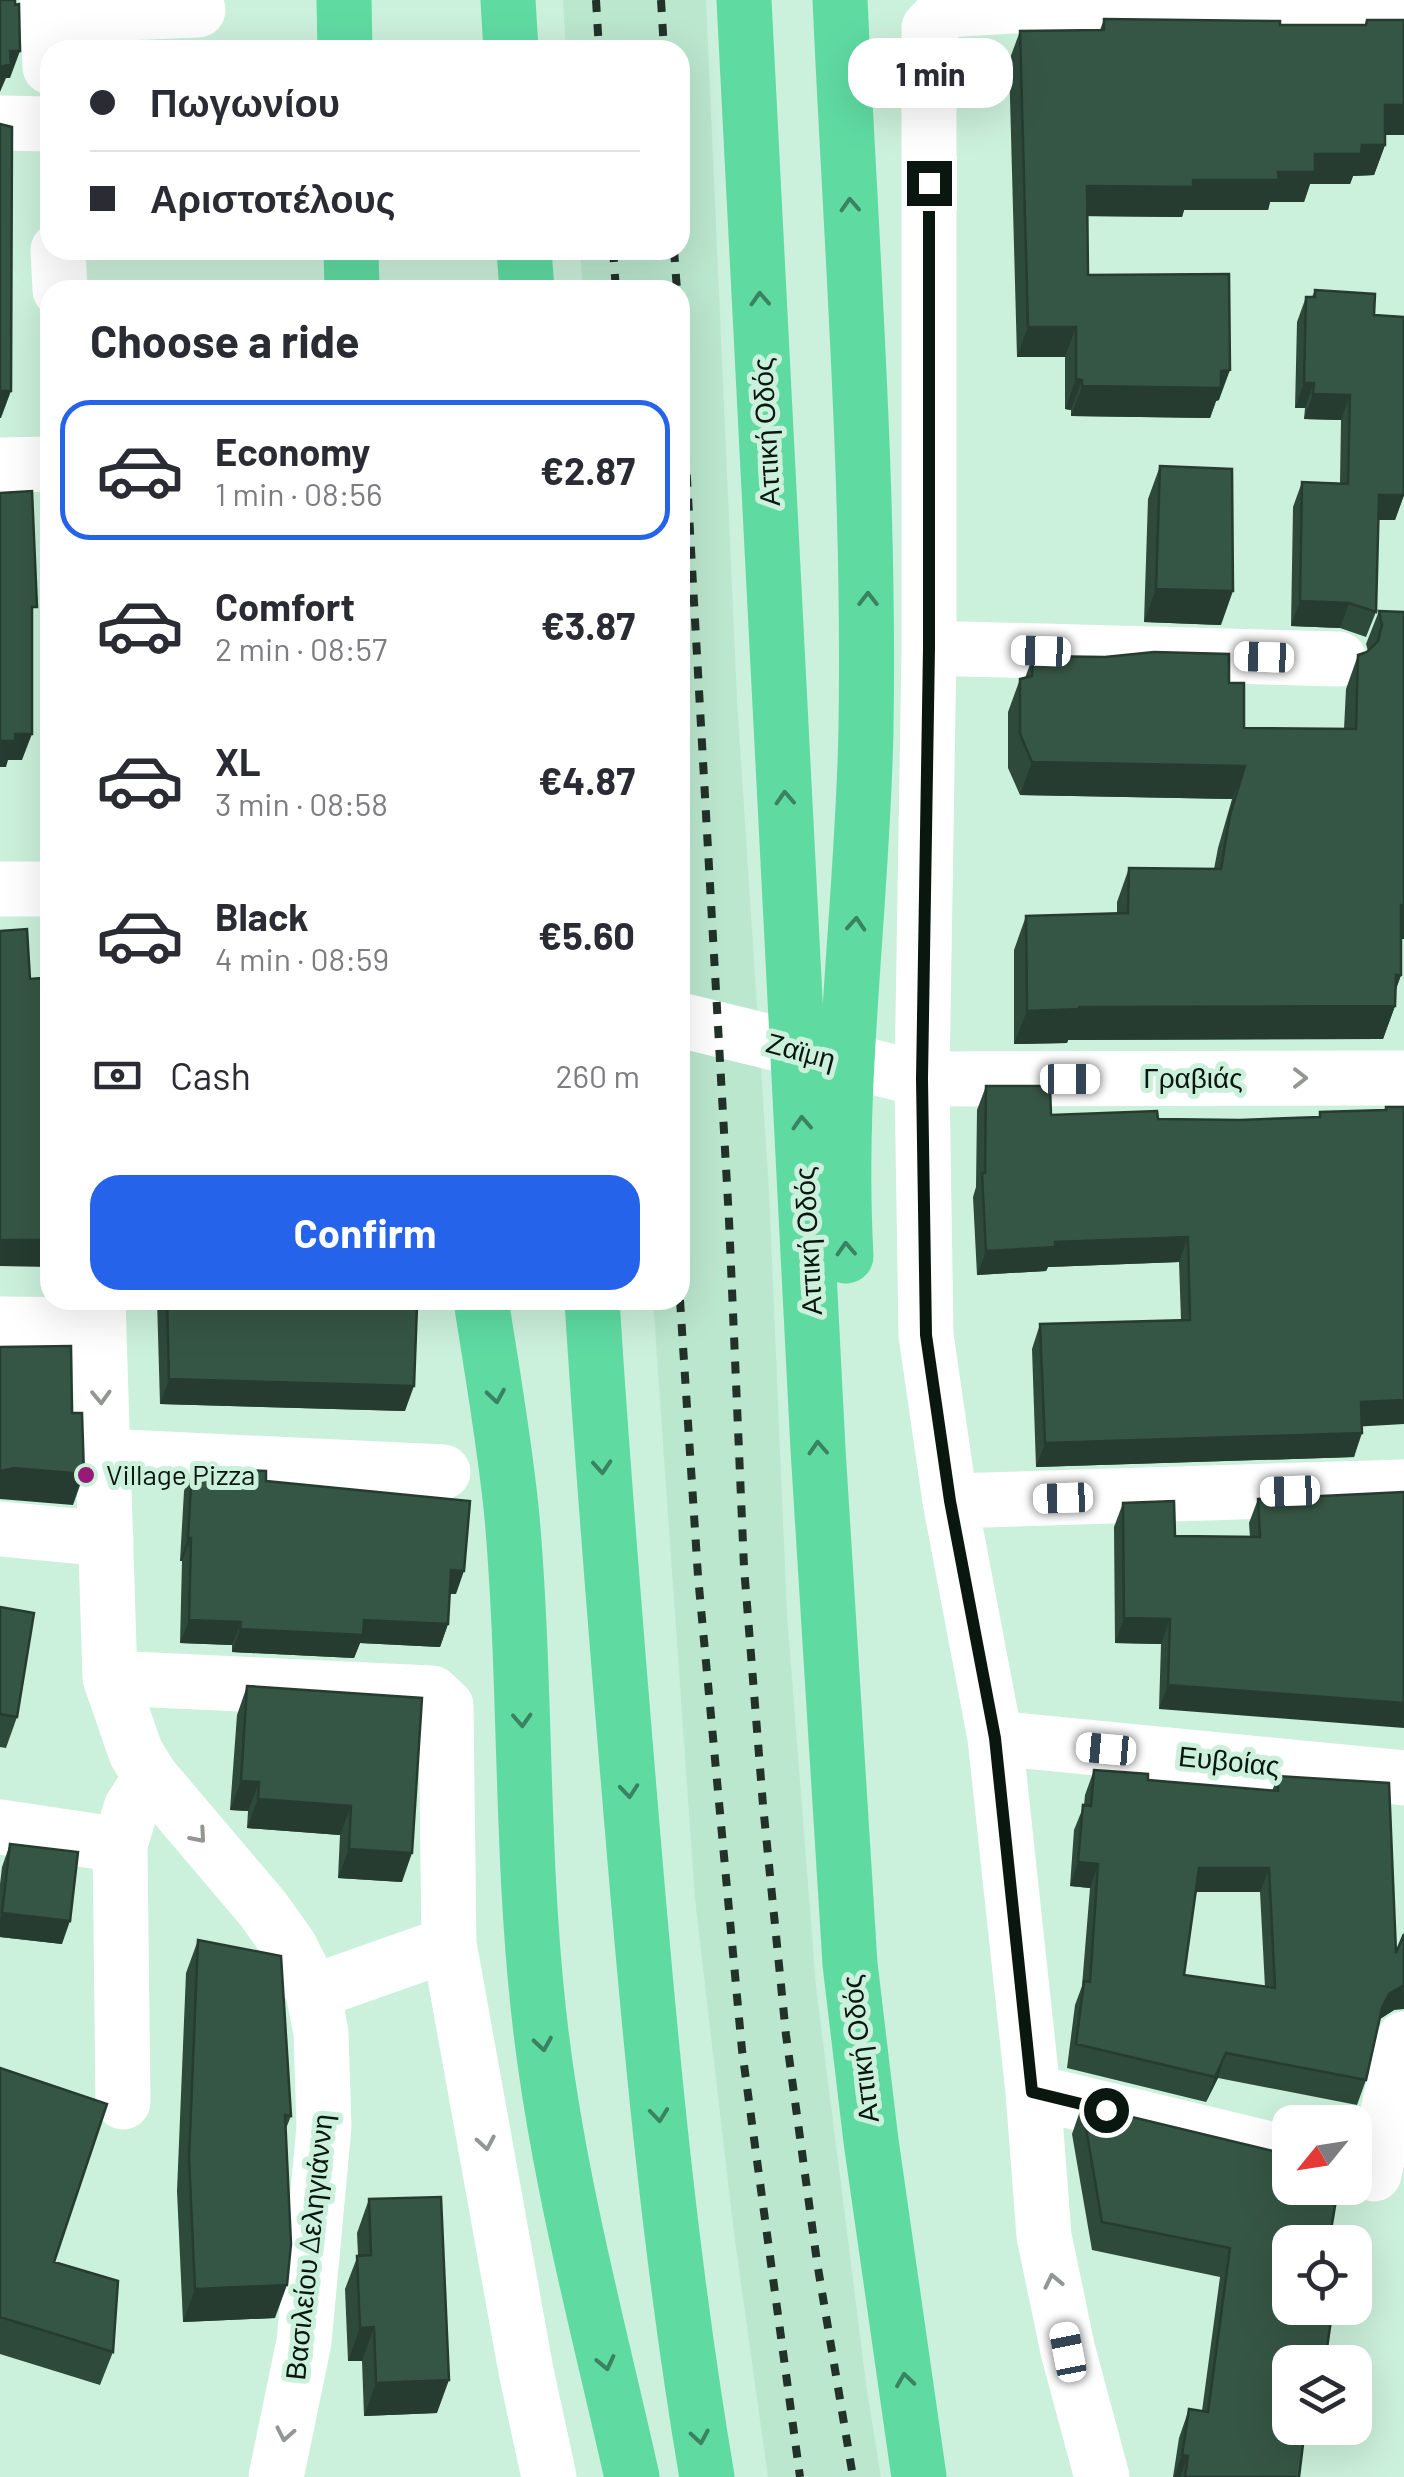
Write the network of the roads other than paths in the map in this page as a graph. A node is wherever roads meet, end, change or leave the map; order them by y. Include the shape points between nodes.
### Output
1 (344, 0) edge
2 (508, 0) edge
3 (744, 0) edge
4 (840, 0) edge
5 (1404, 1) edge
6 (1064, 2) edge
7 (198, 10) dead end
8 (49, 28) edge
9 (345, 40) edge
10 (510, 40) edge
11 (0, 124) edge
12 (40, 124) edge
13 (0, 464) edge
14 (40, 464) edge
15 (929, 648) junction
16 (1339, 659) dead end
17 (0, 889) edge
18 (40, 889) edge
19 (690, 1022) edge
20 (897, 1074) junction
21 (1404, 1078) edge
22 (482, 1310) edge
23 (593, 1310) edge
24 (98, 1312) edge
25 (0, 1324) edge
26 (103, 1456) junction
27 (443, 1472) dead end
28 (1404, 1488) edge
29 (950, 1501) junction
30 (0, 1529) edge
31 (106, 1539) junction
32 (110, 1678) junction
33 (995, 1738) junction
34 (151, 1777) junction
35 (1404, 1778) edge
36 (0, 1827) edge
37 (120, 1845) junction
38 (449, 1944) junction
39 (850, 1964) junction
40 (313, 1992) junction
41 (1404, 2039) edge
42 (1032, 2092) junction
43 (123, 2102) dead end
44 (1272, 2150) edge
45 (1378, 2176) edge
46 (276, 2477) edge
47 (549, 2477) edge
48 (632, 2477) edge
49 (707, 2477) edge
50 (919, 2477) edge
51 (1102, 2477) edge

1 - 9 highway
2 - 10 highway
39 -> 3 highway, Αττική Οδός
39 -> 4 highway via 857,1451 843,1195 865,814 868,595
5 - 6 street
6 - 15 street via 946,10 930,28
7 - 8 street
11 - 12 street
13 - 14 street
15 - 16 street
15 - 20 street
17 - 18 street
19 - 20 street, Ζαϊμη
20 -> 21 street, Γραβιάς
20 - 29 street
22 -> 48 highway via 512,1519 541,2032
23 -> 49 highway via 646,1988 684,2340
24 - 25 street
24 -> 26 street, Βασιλείου Δεληγιάννη
26 - 27 street
26 - 31 street, Βασιλείου Δεληγιάννη
28 - 29 street
29 - 33 street
30 - 31 street
31 - 32 street, Βασιλείου Δεληγιάννη
32 - 34 street, Βασιλείου Δεληγιάννη
32 - 38 street via 432,1693 446,1706 449,1729
33 - 35 street, Ευβοίας
33 - 42 street
34 - 37 street via 131,1808
34 -> 40 street, Βασιλείου Δεληγιάννη via 263,1909
36 - 37 street
37 - 43 street
38 - 40 street
38 -> 47 street
50 -> 39 highway, Αττική Οδός
40 -> 46 street, Βασιλείου Δεληγιάννη via 324,2127 304,2342
41 - 45 street
42 - 44 street
51 -> 42 street via 1044,2236

